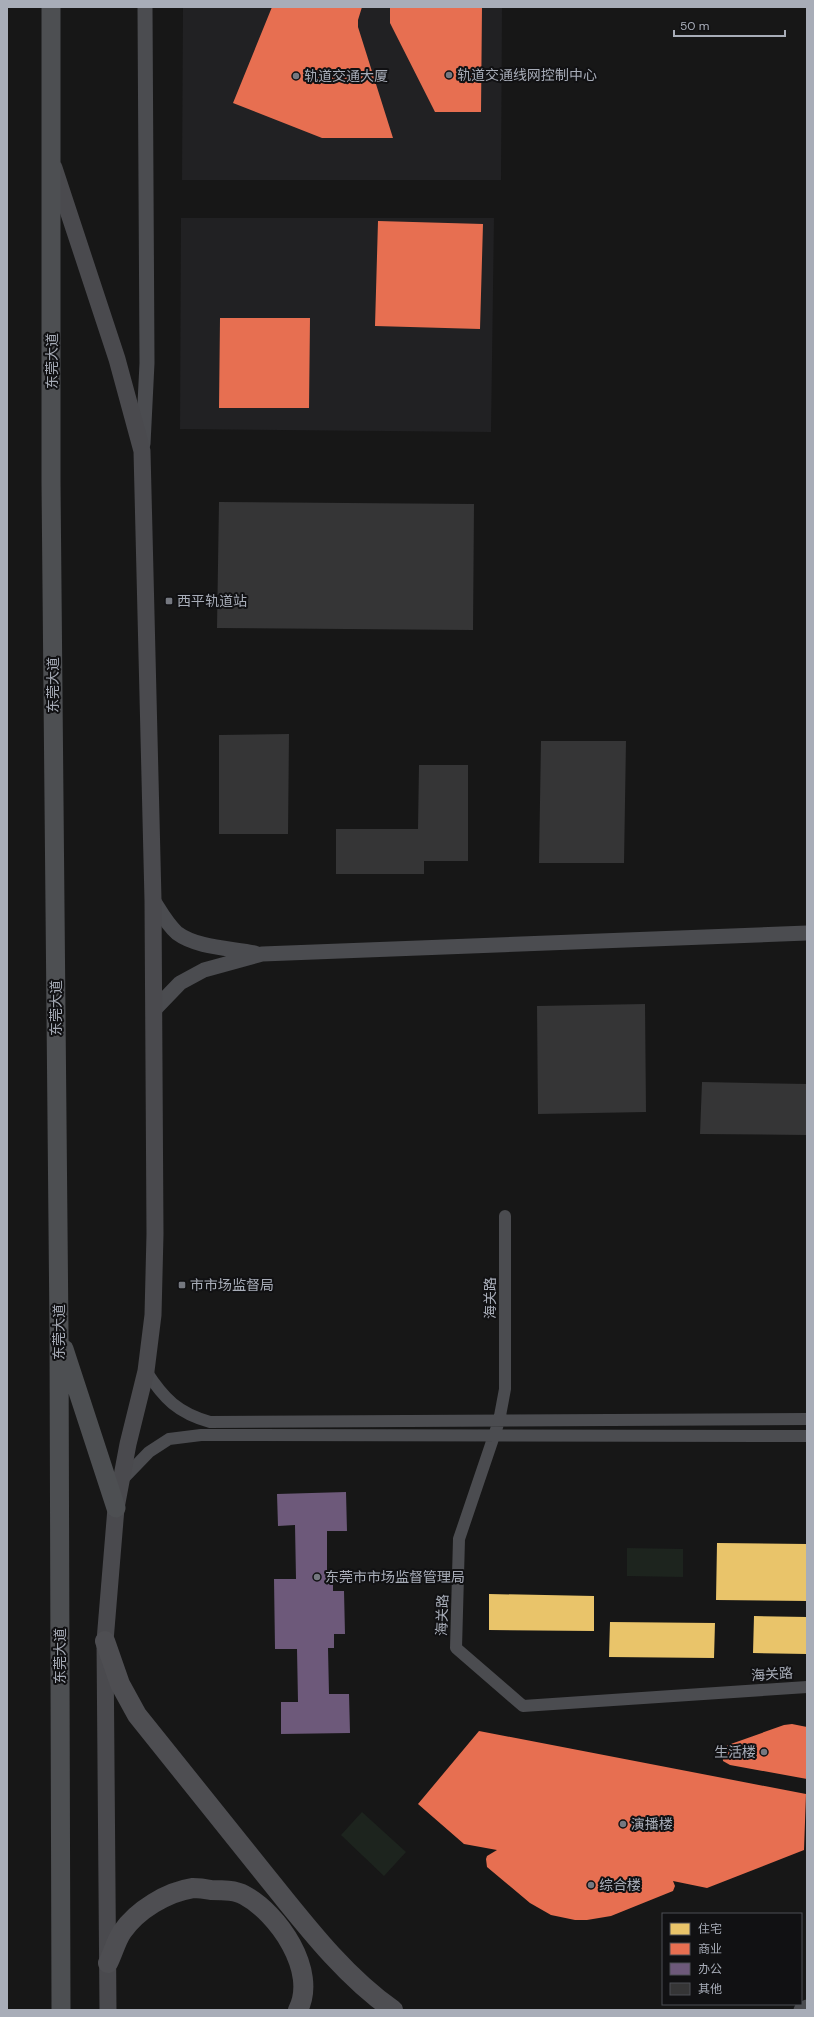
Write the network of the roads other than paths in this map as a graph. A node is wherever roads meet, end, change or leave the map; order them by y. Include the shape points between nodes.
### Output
1 (51, 7) edge
2 (145, 7) edge
3 (52, 162) junction
4 (142, 451) junction
5 (153, 900) junction
6 (807, 933) edge
7 (262, 954) junction
8 (154, 1010) junction
9 (505, 1216) dead end
10 (59, 1333) junction
11 (146, 1371) junction
12 (807, 1419) edge
13 (499, 1421) junction
14 (494, 1435) junction
15 (807, 1436) edge
16 (121, 1481) junction
17 (116, 1508) junction
18 (105, 1641) junction
19 (807, 1687) edge
20 (108, 1963) junction
21 (807, 2007) edge
22 (61, 2010) edge
23 (108, 2010) edge
24 (298, 2010) edge
25 (393, 2010) edge
26 (801, 2010) edge

1 - 3 main road, 东莞大道
2 - 4 street via 147,363
3 - 4 main road via 117,359
3 - 10 main road, 东莞大道 via 51,482
4 - 5 main road
5 - 7 street via 166,921 178,933 200,943
5 - 8 main road
6 - 7 street
7 - 8 street via 204,970 180,983
8 - 11 main road via 154,1308
9 - 13 street, 海关路 via 505,1389
10 - 17 main road
10 - 22 main road, 东莞大道
11 - 13 street via 160,1392 176,1408 191,1417 210,1422
11 - 16 main road
12 - 13 street
13 - 14 street, 海关路
14 - 15 street
14 - 16 street via 201,1435 168,1439 149,1452
14 - 19 street, 海关路 via 459,1539 456,1648 523,1706
16 - 17 main road
17 - 18 main road
18 - 20 main road
18 - 25 highway via 120,1684 137,1715 281,1895 337,1960 370,1994
20 - 23 main road
20 - 24 highway via 122,1932 141,1912 167,1896 194,1888 243,1894 266,1910 295,1950 303,1977 301,2004
21 - 26 street

